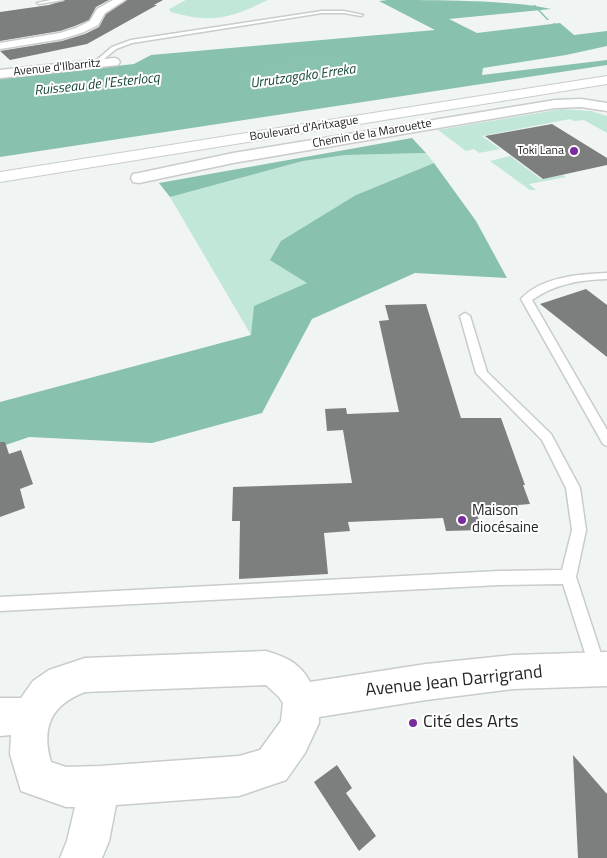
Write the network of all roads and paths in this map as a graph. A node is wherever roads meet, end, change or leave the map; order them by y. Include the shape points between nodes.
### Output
1 (61, 0) edge
2 (120, 0) edge
3 (39, 3) dead end
4 (361, 15) dead end
5 (0, 46) edge
6 (114, 62) dead end
7 (96, 64) junction
8 (607, 70) edge
9 (2, 71) edge
10 (607, 80) edge
11 (607, 107) edge
12 (0, 164) edge
13 (0, 177) edge
14 (139, 178) dead end
15 (607, 276) edge
16 (465, 316) dead end
17 (607, 441) edge
18 (568, 578) junction
19 (0, 604) edge
20 (603, 670) edge
21 (301, 702) junction
22 (15, 717) edge
23 (100, 786) junction
24 (81, 858) edge

1 - 3 lane
2 - 5 street via 101,11 94,23 80,30
4 - 7 lane via 322,12 147,39 114,48
6 - 7 street, Avenue d'Ilbarritz
7 - 9 street, Avenue d'Ilbarritz
8 - 12 main road, Boulevard d'Aritxague
10 - 13 main road, Boulevard d'Aritxague
11 - 14 street, Chemin de la Marouette via 581,102 555,104 233,158
15 - 17 lane via 578,277 544,286 526,299
16 - 18 lane via 482,373 547,437 573,488 579,530
18 - 19 lane via 499,578
18 - 20 lane
20 - 21 street, Avenue Jean Darrigrand via 513,672
21 - 22 street via 292,684 281,673 266,668 85,675 62,683
21 - 23 street via 300,723 292,740 272,766 239,776
22 - 23 street via 35,777 66,787
23 - 24 street

